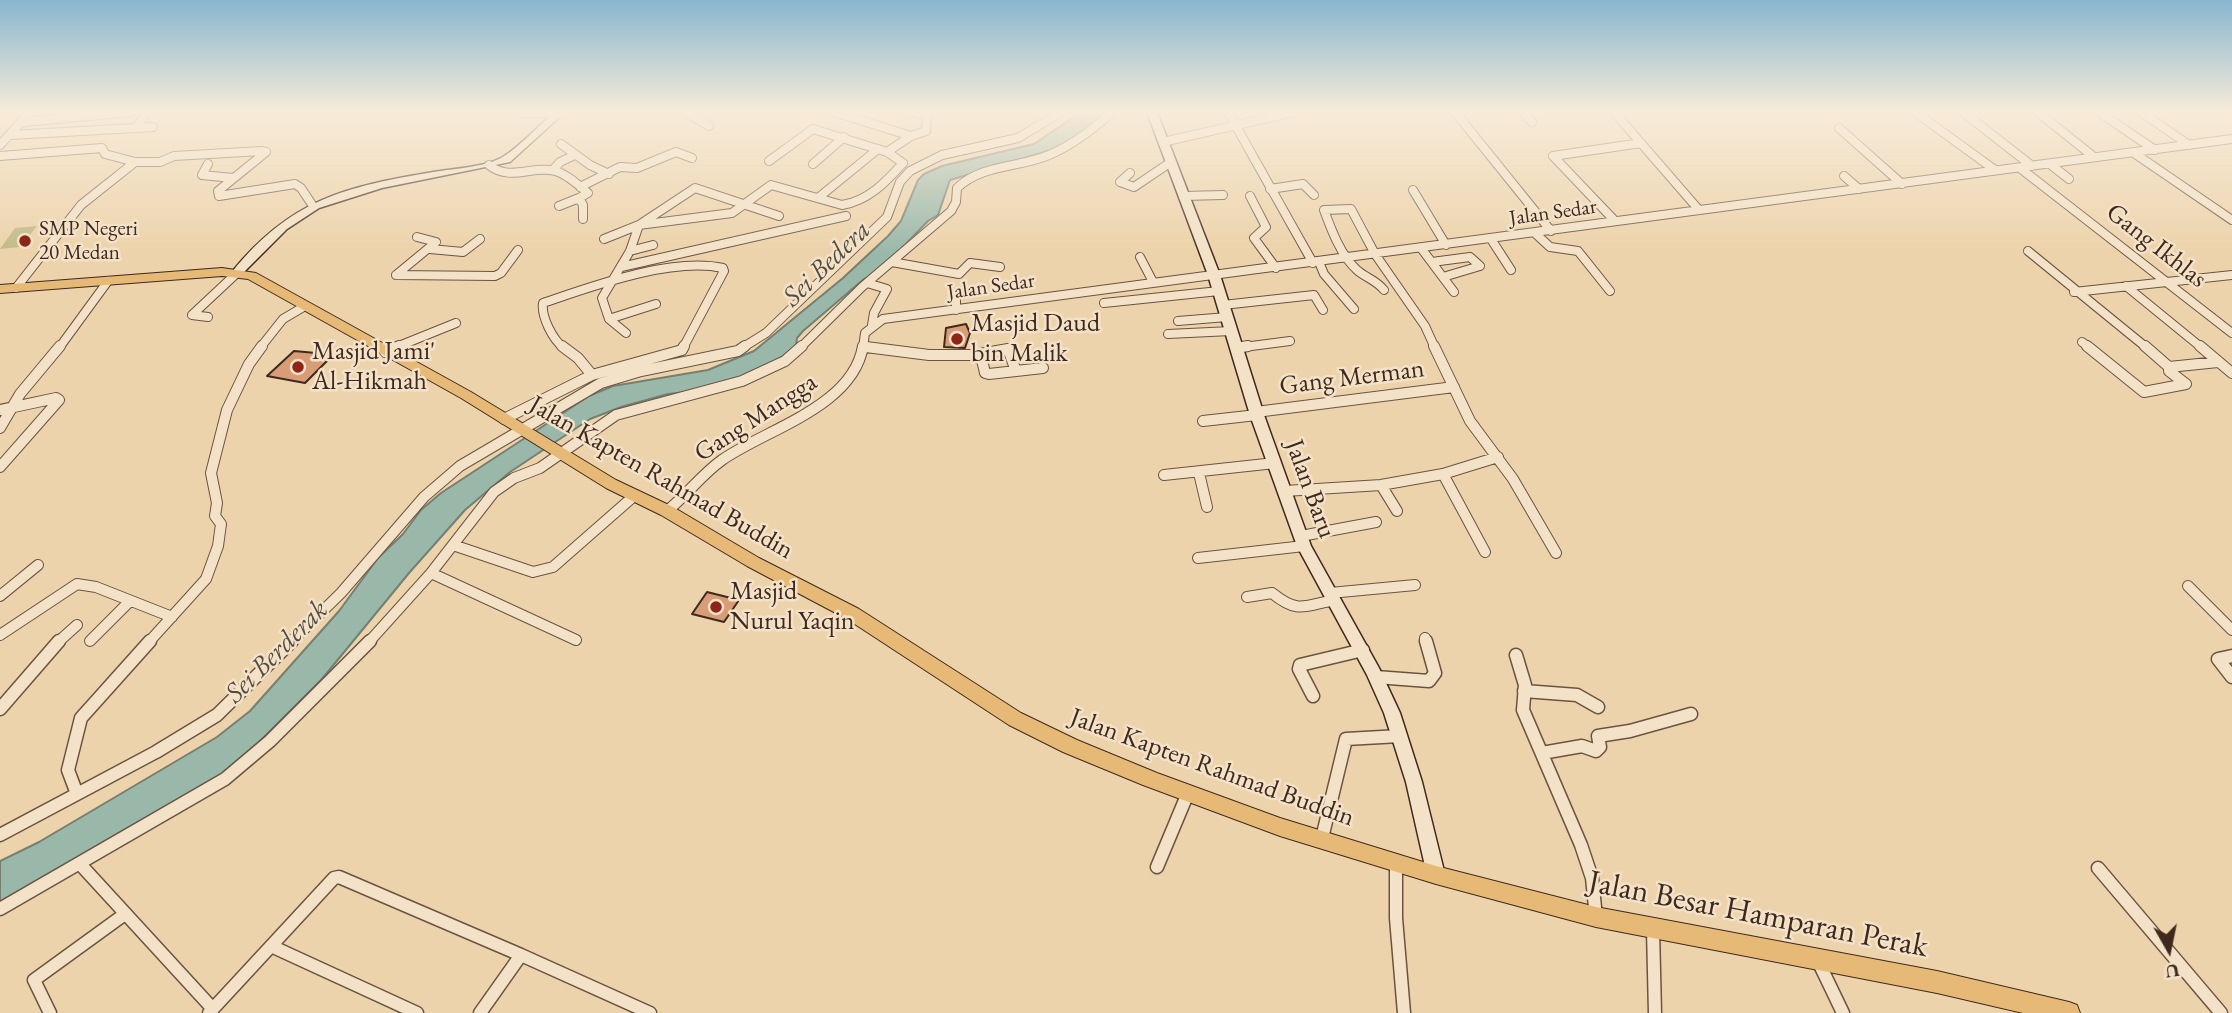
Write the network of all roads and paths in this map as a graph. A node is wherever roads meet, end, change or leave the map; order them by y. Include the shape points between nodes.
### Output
1 (125, 159) edge
2 (168, 159) edge
3 (257, 159) edge
4 (507, 159) edge
5 (566, 159) edge
6 (583, 159) edge
7 (658, 159) edge
8 (818, 159) edge
9 (865, 159) edge
10 (898, 159) edge
11 (934, 159) edge
12 (1034, 159) edge
13 (1254, 159) edge
14 (1492, 159) edge
15 (1556, 159) edge
16 (1655, 159) edge
17 (1874, 159) edge
18 (1980, 159) edge
19 (2023, 159) edge
20 (2079, 159) edge
21 (2143, 159) edge
22 (135, 162) junction
23 (1171, 162) joint
24 (208, 163) dead end
25 (813, 164) dead end
26 (2049, 164) junction
27 (489, 165) junction
28 (2032, 166) junction
29 (2020, 168) junction
30 (553, 170) junction
31 (1995, 170) junction
32 (1130, 173) dead end
33 (610, 174) junction
34 (1844, 176) dead end
35 (233, 178) junction
36 (2069, 179) dead end
37 (1902, 184) junction
38 (580, 187) junction
39 (1270, 189) junction
40 (1859, 189) junction
41 (1413, 190) dead end
42 (1223, 195) dead end
43 (1314, 195) dead end
44 (1183, 196) junction
45 (1250, 196) dead end
46 (579, 198) junction
47 (818, 198) junction
48 (744, 204) junction
49 (313, 206) junction
50 (559, 206) dead end
51 (1699, 210) junction
52 (779, 215) dead end
53 (846, 216) dead end
54 (583, 219) dead end
55 (2232, 220) edge
56 (1615, 221) junction
57 (639, 225) junction
58 (1550, 231) junction
59 (1536, 233) junction
60 (417, 237) dead end
61 (480, 239) dead end
62 (604, 239) dead end
63 (1491, 239) junction
64 (1446, 244) junction
65 (653, 245) dead end
66 (1421, 248) junction
67 (430, 249) junction
68 (518, 250) dead end
69 (630, 251) junction
70 (2028, 251) dead end
71 (1375, 254) junction
72 (1140, 257) dead end
73 (1347, 258) junction
74 (891, 262) junction
75 (1316, 262) junction
76 (1432, 262) junction
77 (621, 267) junction
78 (1000, 267) dead end
79 (1276, 268) junction
80 (1511, 270) dead end
81 (238, 272) junction
82 (1214, 275) junction
83 (2232, 275) edge
84 (1443, 277) junction
85 (108, 281) junction
86 (1153, 282) junction
87 (609, 283) junction
88 (867, 283) junction
89 (2165, 283) junction
90 (2126, 286) junction
91 (16, 288) junction
92 (0, 289) edge
93 (1384, 290) dead end
94 (1219, 291) junction
95 (1610, 291) dead end
96 (1454, 292) dead end
97 (2074, 292) junction
98 (956, 294) dead end
99 (1104, 303) dead end
100 (656, 304) dead end
101 (304, 306) junction
102 (1354, 309) dead end
103 (956, 310) junction
104 (1324, 310) dead end
105 (208, 317) dead end
106 (609, 318) junction
107 (1227, 318) junction
108 (1178, 321) dead end
109 (456, 323) dead end
110 (875, 323) junction
111 (626, 333) dead end
112 (2232, 333) edge
113 (1168, 334) dead end
114 (1290, 341) dead end
115 (2082, 342) dead end
116 (866, 347) junction
117 (1236, 348) junction
118 (385, 352) junction
119 (973, 355) junction
120 (2218, 362) junction
121 (2169, 367) junction
122 (1044, 368) dead end
123 (1016, 371) junction
124 (2232, 373) edge
125 (592, 375) junction
126 (1454, 387) junction
127 (11, 408) junction
128 (0, 410) edge
129 (1257, 414) junction
130 (504, 419) junction
131 (1203, 421) dead end
132 (0, 428) edge
133 (524, 431) junction
134 (557, 450) junction
135 (1498, 457) junction
136 (1275, 463) junction
137 (0, 467) edge
138 (1199, 473) junction
139 (1443, 474) junction
140 (1164, 475) dead end
141 (1381, 485) junction
142 (1285, 491) junction
143 (634, 496) junction
144 (1207, 507) dead end
145 (1398, 511) dead end
146 (667, 512) junction
147 (1376, 522) dead end
148 (1302, 541) junction
149 (453, 545) junction
150 (1485, 552) dead end
151 (1556, 554) dead end
152 (1198, 558) dead end
153 (38, 565) dead end
154 (431, 573) junction
155 (1415, 585) dead end
156 (2188, 586) dead end
157 (0, 596) edge
158 (1332, 596) junction
159 (1247, 597) dead end
160 (130, 601) junction
161 (172, 617) junction
162 (76, 625) dead end
163 (2232, 629) edge
164 (0, 635) edge
165 (1425, 638) dead end
166 (576, 640) dead end
167 (90, 641) dead end
168 (1362, 648) junction
169 (1516, 655) dead end
170 (2232, 656) edge
171 (1376, 677) junction
172 (2232, 677) edge
173 (1524, 691) junction
174 (1313, 696) dead end
175 (1598, 707) dead end
176 (0, 709) edge
177 (1691, 714) dead end
178 (1400, 736) junction
179 (1542, 753) junction
180 (1188, 793) junction
181 (77, 794) junction
182 (0, 835) edge
183 (1322, 838) junction
184 (1396, 862) junction
185 (80, 864) junction
186 (1157, 867) dead end
187 (2098, 868) dead end
188 (1436, 875) junction
189 (0, 909) edge
190 (125, 914) junction
191 (1597, 917) junction
192 (1653, 930) junction
193 (271, 946) junction
194 (521, 954) junction
195 (1818, 961) junction
196 (46, 1007) dead end
197 (211, 1011) edge
198 (417, 1013) edge
199 (480, 1013) edge
200 (650, 1013) edge
201 (1404, 1013) edge
202 (1655, 1013) edge
203 (1843, 1013) edge
204 (2069, 1013) edge
205 (2221, 1013) edge

1 - 22 street
2 - 22 street
3 - 35 street
4 - 27 street
5 - 30 street
6 - 33 street
7 - 33 street via 637,168 620,167
8 - 25 street
9 - 47 street
10 - 47 street via 903,163 864,199 846,205
11 - 133 street via 909,172 900,182 887,217 766,333 743,349 610,380
12 - 74 street via 966,178 957,188 951,211
13 - 39 street
14 - 58 street
15 - 56 street
16 - 51 street
17 - 37 street
18 - 31 street
19 - 28 street
20 - 26 street, Jalan Sedar
21 - 55 street
22 - 91 street via 81,205
23 - 32 street via 1134,187 1120,182
23 - 44 street, Jalan Baru
24 - 35 street via 202,175
26 - 28 street, Jalan Sedar
26 - 36 street
27 - 30 street via 512,173
27 - 49 street via 433,173
28 - 29 street, Jalan Sedar
29 - 31 street, Jalan Sedar
29 - 89 street, Gang Ikhlas
30 - 38 street
31 - 37 street, Jalan Sedar
33 - 38 street
34 - 40 street
35 - 49 street via 218,191 219,196 295,184
37 - 40 street, Jalan Sedar
38 - 46 street via 588,194
39 - 43 street via 1303,184
39 - 75 street
40 - 51 street, Jalan Sedar
41 - 64 street
42 - 44 street
44 - 82 street, Jalan Baru
45 - 79 street via 1266,227 1254,238
46 - 50 street
46 - 54 street
47 - 48 street via 771,185
48 - 52 street
48 - 57 street via 732,213
48 - 57 street via 695,188
49 - 81 street via 289,222
51 - 56 street, Jalan Sedar
53 - 77 street
56 - 58 street, Jalan Sedar
57 - 62 street
57 - 69 street
58 - 59 street, Jalan Sedar
59 - 63 street, Jalan Sedar
59 - 95 street via 1550,247 1578,251
60 - 67 street via 436,241
61 - 67 street via 463,253
63 - 64 street, Jalan Sedar
63 - 80 street
64 - 66 street, Jalan Sedar
65 - 69 street
66 - 71 street, Jalan Sedar
66 - 76 street
67 - 68 street via 396,275 495,276
69 - 77 street
70 - 97 street
71 - 73 street, Jalan Sedar
71 - 73 street via 1351,209 1324,210
71 - 126 street via 1425,326
72 - 86 street
73 - 75 street, Jalan Sedar
73 - 93 street
74 - 78 street via 959,274 970,263
74 - 88 street
75 - 79 street, Jalan Sedar
75 - 102 street
76 - 84 street
76 - 84 street via 1470,257 1480,266
77 - 87 street
79 - 82 street, Jalan Sedar
81 - 85 main road, Jalan Kapten Rahmad Buddin
81 - 101 main road, Jalan Kapten Rahmad Buddin
81 - 105 street via 192,315
82 - 86 street, Jalan Sedar
82 - 94 street, Jalan Baru
83 - 89 street
84 - 96 street
85 - 91 main road, Jalan Kapten Rahmad Buddin
85 - 127 street
86 - 103 street, Jalan Sedar
87 - 106 street via 602,298
87 - 125 street via 543,304 556,342
87 - 125 street via 697,266 720,266 724,271 682,350
88 - 110 street, Gang Mangga via 887,289 874,313
88 - 134 street via 785,361 742,381 616,415
89 - 90 street
89 - 112 street, Gang Ikhlas
90 - 97 street
90 - 120 street
91 - 92 main road, Jalan Kapten Rahmad Buddin
94 - 99 street
94 - 107 street, Jalan Baru
97 - 121 street
98 - 103 street
100 - 106 street
101 - 118 main road, Jalan Kapten Rahmad Buddin
101 - 161 street via 274,329 231,400 211,473 215,516 221,524 218,546 206,579
103 - 110 street, Jalan Sedar
104 - 107 street via 1314,295
106 - 111 street
107 - 108 street
107 - 113 street
107 - 117 street, Jalan Baru
109 - 118 street
110 - 116 street, Gang Mangga via 865,333
114 - 117 street
115 - 121 street via 2144,392 2186,384
116 - 119 street
116 - 146 street, Gang Mangga via 861,364 828,398 705,472
117 - 129 street, Jalan Baru
118 - 130 main road, Jalan Kapten Rahmad Buddin
119 - 123 street via 982,360 986,374
119 - 123 street via 1009,349
120 - 121 street
120 - 124 street
122 - 123 street
125 - 130 street
126 - 129 street, Gang Merman
126 - 135 street via 1470,421
127 - 128 street
127 - 132 street
127 - 137 street via 59,400
129 - 131 street, Gang Merman
129 - 136 street, Jalan Baru
130 - 133 main road, Jalan Kapten Rahmad Buddin
133 - 134 main road, Jalan Kapten Rahmad Buddin
133 - 181 street via 441,480 341,593 217,715
134 - 143 main road, Jalan Kapten Rahmad Buddin
134 - 149 street via 540,468 494,492
135 - 139 street
135 - 151 street
136 - 138 street
136 - 142 street, Jalan Baru
138 - 140 street
138 - 144 street
139 - 141 street
139 - 150 street
141 - 142 street
141 - 145 street
142 - 148 street, Jalan Baru
143 - 146 main road, Jalan Kapten Rahmad Buddin
143 - 149 street via 543,572
146 - 180 main road, Jalan Kapten Rahmad Buddin via 871,626 979,698 1070,746
147 - 148 street
148 - 152 street
148 - 158 street, Jalan Baru
149 - 154 street
153 - 157 street
154 - 166 street
154 - 185 street via 291,722 225,779
155 - 158 street
156 - 163 street
158 - 159 street via 1296,608 1272,593
158 - 168 street, Jalan Baru
160 - 161 street
160 - 164 street via 91,586 73,585
160 - 167 street
161 - 181 street via 81,718 68,770
162 - 176 street
165 - 171 street via 1435,673 1429,681
168 - 171 street, Jalan Baru
168 - 174 street via 1300,665
169 - 173 street
170 - 172 street via 2218,659
171 - 178 street, Jalan Baru
173 - 175 street via 1577,695
173 - 179 street via 1523,710
177 - 179 street via 1598,736 1596,751 1582,746
178 - 183 street via 1346,739
178 - 188 street, Jalan Baru
179 - 191 street via 1581,845 1592,878
180 - 183 main road, Jalan Kapten Rahmad Buddin
180 - 186 street
181 - 182 street
183 - 184 main road, Jalan Kapten Rahmad Buddin
184 - 188 main road, Jalan Kapten Rahmad Buddin
184 - 201 street
185 - 189 street
185 - 190 street
187 - 205 street
188 - 191 main road, Jalan Besar Hamparan Perak
190 - 196 street via 34,980 50,1013
190 - 197 street
191 - 192 main road, Jalan Besar Hamparan Perak
192 - 195 main road, Jalan Besar Hamparan Perak
192 - 202 street
193 - 194 street via 339,877
193 - 197 street
193 - 198 street
194 - 199 street
194 - 200 street
195 - 203 street
195 - 204 main road, Jalan Besar Hamparan Perak via 1937,982

